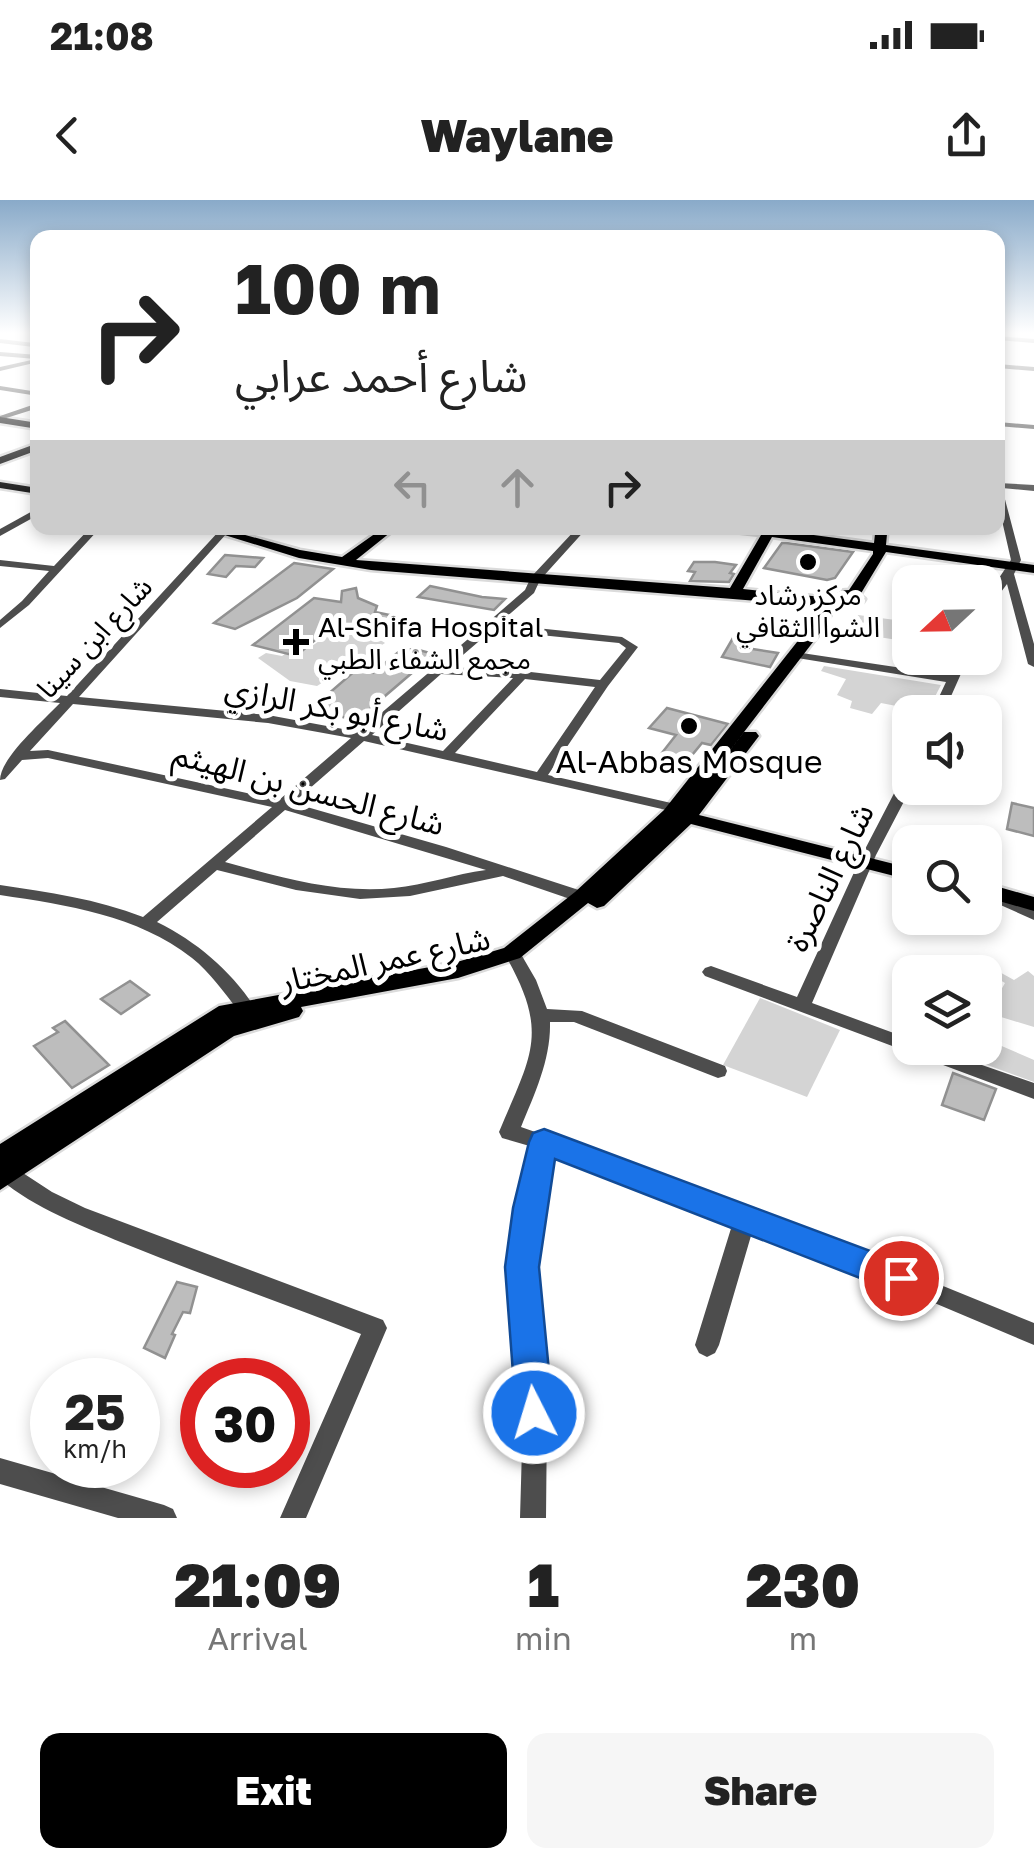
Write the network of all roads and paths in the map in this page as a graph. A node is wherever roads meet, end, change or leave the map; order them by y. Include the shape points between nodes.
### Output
1 (30, 408) edge
2 (0, 418) edge
3 (30, 424) edge
4 (1005, 425) edge
5 (1034, 428) edge
6 (30, 449) edge
7 (0, 461) edge
8 (0, 484) edge
9 (1005, 486) edge
10 (1034, 488) edge
11 (30, 490) edge
12 (1005, 515) edge
13 (30, 516) edge
14 (0, 533) edge
15 (89, 535) edge
16 (220, 535) edge
17 (233, 535) edge
18 (381, 535) edge
19 (576, 535) edge
20 (766, 535) edge
21 (785, 535) edge
22 (872, 535) edge
23 (999, 535) edge
24 (875, 551) junction
25 (344, 562) junction
26 (0, 563) edge
27 (54, 569) junction
28 (1034, 569) edge
29 (1009, 570) junction
30 (536, 579) junction
31 (1002, 580) edge
32 (734, 592) junction
33 (838, 599) junction
34 (0, 626) edge
35 (485, 626) junction
36 (1027, 626) edge
37 (800, 656) junction
38 (1034, 664) edge
39 (436, 670) junction
40 (522, 675) junction
41 (954, 675) edge
42 (952, 679) junction
43 (603, 684) junction
44 (0, 693) edge
45 (945, 695) edge
46 (71, 700) junction
47 (360, 736) junction
48 (16, 756) junction
49 (445, 756) junction
50 (0, 776) edge
51 (540, 776) junction
52 (283, 805) junction
53 (896, 805) edge
54 (677, 811) junction
55 (868, 860) junction
56 (892, 863) edge
57 (214, 864) junction
58 (892, 868) edge
59 (505, 874) junction
60 (0, 890) edge
61 (1002, 893) edge
62 (582, 898) junction
63 (1002, 898) edge
64 (1034, 900) edge
65 (1034, 915) edge
66 (148, 921) junction
67 (515, 958) junction
68 (712, 972) dead end
69 (803, 1004) junction
70 (245, 1006) junction
71 (544, 1015) junction
72 (892, 1039) edge
73 (963, 1065) edge
74 (718, 1071) dead end
75 (1034, 1090) edge
76 (544, 1142) junction
77 (2, 1169) edge
78 (746, 1216) junction
79 (1034, 1334) edge
80 (707, 1346) dead end
81 (0, 1471) edge
82 (164, 1518) edge
83 (293, 1518) edge
84 (532, 1518) edge

1 - 2 street
2 - 3 main road
4 - 5 street
6 - 7 main road
8 - 11 main road
9 - 10 street
12 - 29 street via 1016,560
13 - 14 street
15 - 27 street
16 - 46 street, شارع ابن سينا
17 - 25 main road
18 - 25 main road
19 - 30 street
20 - 32 main road
21 - 24 main road
22 - 24 main road, شارع عمر المختار
23 - 29 street
24 - 29 main road
24 - 33 main road, شارع عمر المختار
25 - 30 main road
26 - 27 street
27 - 34 street
28 - 29 main road
29 - 31 street
29 - 36 street
30 - 32 main road
30 - 35 street
32 - 33 main road
33 - 37 main road, شارع عمر المختار
35 - 39 street
35 - 43 street via 626,642 632,647
36 - 38 street
37 - 42 street
37 - 54 main road, شارع عمر المختار
39 - 40 street
39 - 47 street
40 - 43 street
40 - 49 street
41 - 42 street
42 - 45 street
43 - 51 street
44 - 46 street, شارع أبو بكر الرازي
46 - 47 street, شارع أبو بكر الرازي via 268,719
46 - 48 street, شارع ابن سينا
47 - 49 street, شارع أبو بكر الرازي
47 - 52 street
48 - 50 street, شارع ابن سينا
48 - 52 street, شارع الحسن بن الهيثم via 48,754
49 - 51 street, شارع أبو بكر الرازي
51 - 54 street, شارع أبو بكر الرازي
52 - 57 street
52 - 59 street, شارع الحسن بن الهيثم
53 - 55 street, شارع الناصرة
54 - 55 main road
54 - 62 main road, شارع عمر المختار
54 - 67 main road, شارع عمر المختار via 585,912
55 - 56 main road
55 - 58 main road
55 - 69 street, شارع الناصرة
57 - 59 street via 380,894
57 - 66 street
59 - 62 street, شارع الحسن بن الهيثم
60 - 66 street
61 - 64 main road
62 - 67 main road, شارع عمر المختار
63 - 65 street
66 - 70 street via 200,956
67 - 70 main road, شارع عمر المختار
67 - 71 street
67 - 77 main road, شارع عمر المختار via 472,977 226,1028
68 - 69 street
69 - 72 street
70 - 77 main road, شارع عمر المختار via 211,1021
71 - 74 street via 576,1016
71 - 76 street via 541,1051 509,1132
73 - 75 street
76 - 78 street
76 - 84 street via 522,1267 534,1413
77 - 83 street via 86,1218 374,1328
78 - 79 street
78 - 80 street
81 - 82 street

